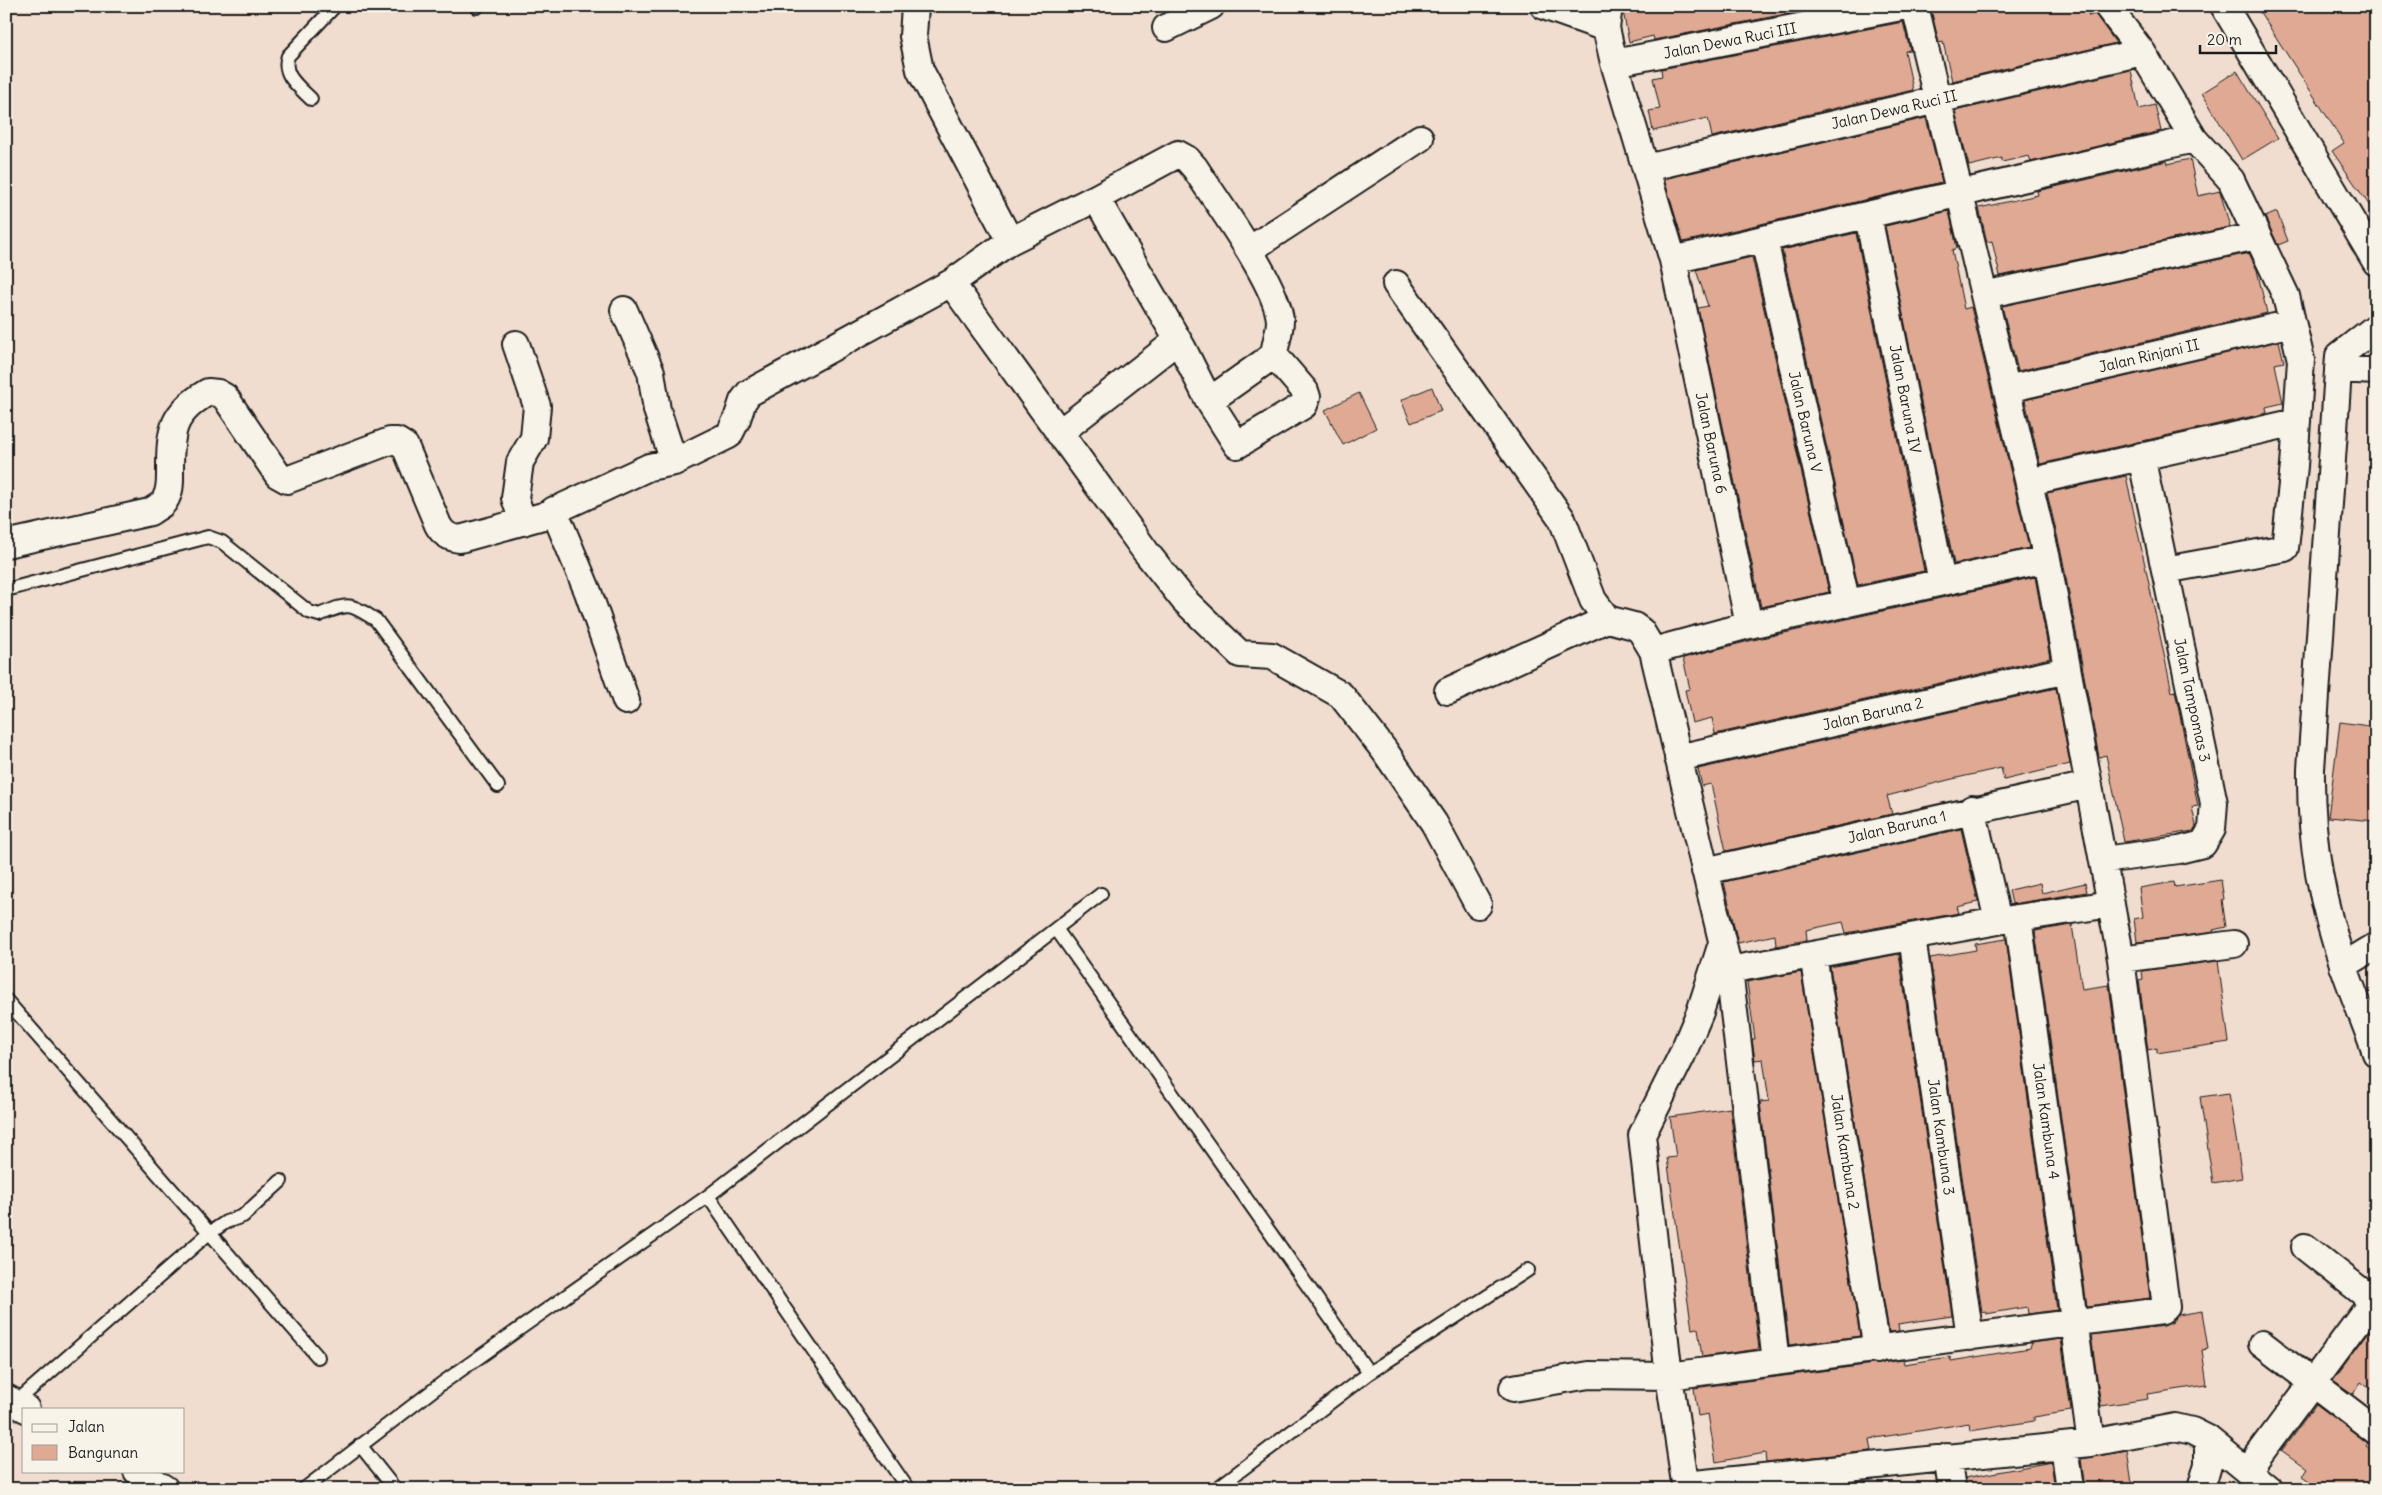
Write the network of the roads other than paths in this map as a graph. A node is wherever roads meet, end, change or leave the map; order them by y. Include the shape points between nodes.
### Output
1 (335, 6) edge
2 (915, 6) edge
3 (1211, 6) edge
4 (1544, 6) edge
5 (1906, 6) edge
6 (1915, 6) edge
7 (2107, 6) edge
8 (2224, 6) edge
9 (1607, 17) edge
10 (1166, 28) dead end
11 (2142, 52) junction
12 (1614, 63) junction
13 (311, 99) dead end
14 (1938, 100) junction
15 (1420, 138) dead end
16 (2194, 138) junction
17 (1646, 168) junction
18 (1960, 195) junction
19 (1096, 198) junction
20 (1868, 216) junction
21 (2258, 236) junction
22 (1764, 240) junction
23 (1010, 241) junction
24 (1248, 250) junction
25 (1673, 260) junction
26 (2376, 262) edge
27 (951, 283) junction
28 (1396, 284) dead end
29 (1984, 295) junction
30 (624, 310) dead end
31 (2292, 323) junction
32 (2376, 327) edge
33 (1178, 340) junction
34 (516, 344) dead end
35 (1274, 355) junction
36 (2338, 363) junction
37 (2376, 371) edge
38 (2007, 389) junction
39 (1209, 401) junction
40 (2296, 422) junction
41 (1059, 433) junction
42 (2142, 456) junction
43 (674, 462) junction
44 (2028, 482) junction
45 (554, 510) junction
46 (523, 522) junction
47 (6, 544) edge
48 (2047, 559) junction
49 (2165, 570) junction
50 (1942, 582) junction
51 (6, 590) edge
52 (1847, 604) junction
53 (1608, 619) junction
54 (1749, 625) junction
55 (1653, 651) junction
56 (2068, 670) junction
57 (1448, 691) dead end
58 (626, 701) dead end
59 (1678, 758) junction
60 (2089, 785) junction
61 (498, 786) dead end
62 (1972, 809) junction
63 (2103, 860) junction
64 (1705, 871) junction
65 (1101, 894) dead end
66 (2111, 904) junction
67 (1478, 905) dead end
68 (2008, 920) junction
69 (1057, 930) junction
70 (1912, 937) junction
71 (1722, 943) junction
72 (2234, 944) dead end
73 (2376, 946) edge
74 (1813, 955) junction
75 (2121, 960) junction
76 (2344, 966) junction
77 (1729, 970) junction
78 (6, 1000) edge
79 (2376, 1053) edge
80 (281, 1181) dead end
81 (708, 1196) junction
82 (208, 1234) junction
83 (2304, 1247) dead end
84 (1528, 1270) dead end
85 (2374, 1302) edge
86 (2074, 1324) junction
87 (1970, 1338) junction
88 (2262, 1344) dead end
89 (1877, 1350) junction
90 (318, 1357) dead end
91 (1776, 1362) junction
92 (1369, 1374) junction
93 (1669, 1376) junction
94 (2311, 1383) junction
95 (1513, 1388) dead end
96 (16, 1403) edge
97 (2376, 1431) edge
98 (2208, 1439) junction
99 (2091, 1443) junction
100 (360, 1445) junction
101 (2064, 1446) junction
102 (1947, 1457) junction
103 (2248, 1471) junction
104 (139, 1472) edge
105 (1837, 1479) edge
106 (1686, 1487) edge
107 (165, 1489) edge
108 (304, 1489) edge
109 (395, 1489) edge
110 (908, 1489) edge
111 (1216, 1489) edge
112 (1952, 1489) edge
113 (2070, 1489) edge
114 (2202, 1489) edge
115 (2269, 1489) edge

1 - 13 lane via 288,56 285,65 288,75
2 - 23 street via 913,36 920,70
3 - 10 street
4 - 9 street
5 - 12 street, Jalan Dewa Ruci III
6 - 14 street
7 - 11 street
8 - 26 street
9 - 12 street, Jalan Baruna 6
11 - 14 street, Jalan Dewa Ruci II
11 - 16 street
12 - 17 street, Jalan Baruna 6
14 - 17 street, Jalan Dewa Ruci II
14 - 18 street
15 - 24 street
16 - 18 street
16 - 21 street via 2231,180
17 - 25 street, Jalan Baruna 6
18 - 20 street
18 - 29 street
19 - 23 street
19 - 24 street via 1178,154 1183,155 1195,168
19 - 33 street
20 - 22 street
20 - 50 street, Jalan Baruna IV
21 - 29 street
21 - 31 street via 2286,296
22 - 25 street
22 - 52 street, Jalan Baruna V
23 - 27 street
24 - 35 street via 1277,304 1280,322
25 - 54 street, Jalan Baruna 6
27 - 41 street
27 - 43 street via 749,393 728,435
28 - 53 street via 1562,518 1594,600
29 - 38 street
30 - 43 street via 650,372 657,410
31 - 38 street, Jalan Rinjani II
31 - 40 street via 2301,360
32 - 36 street
33 - 39 street
33 - 41 street
34 - 46 street via 537,406 534,438 520,462 515,498
35 - 39 street
35 - 39 street via 1305,391 1304,406 1239,446
36 - 37 street
36 - 76 street via 2310,813 2328,915
38 - 44 street
40 - 42 street
40 - 49 street via 2285,548
41 - 67 street via 1184,600 1240,654 1272,656 1341,695 1434,823
42 - 44 street
42 - 49 street, Jalan Tampomas 3
43 - 45 street via 649,467
44 - 48 street
45 - 46 street
45 - 58 street via 588,592
46 - 47 street via 460,539 447,536 438,525 405,446 397,441 286,480 278,475 225,397 208,392 178,417 170,438 170,488 164,502 150,512
48 - 50 street
48 - 56 street
49 - 63 street, Jalan Tampomas 3 via 2214,803 2212,829 2203,844
50 - 52 street
51 - 61 lane via 214,538 310,612 319,615 340,605 354,606 376,620
52 - 54 street
53 - 55 street via 1638,628
53 - 57 street
54 - 55 street
55 - 59 street
56 - 59 street, Jalan Baruna 2
56 - 60 street
59 - 64 street
60 - 62 street, Jalan Baruna 1
60 - 63 street
62 - 64 street, Jalan Baruna 1
62 - 68 street, Jalan Kambuna 4
63 - 66 street
64 - 71 street
65 - 69 lane
66 - 68 street
66 - 75 street
68 - 70 street
68 - 86 street, Jalan Kambuna 4
69 - 81 lane
69 - 92 lane
70 - 74 street
70 - 87 street, Jalan Kambuna 3
71 - 77 street
71 - 93 street via 1700,1012 1642,1135
72 - 75 street
73 - 76 street
74 - 77 street
74 - 89 street, Jalan Kambuna 2
75 - 86 street via 2166,1307 2162,1311
76 - 79 street
77 - 91 street
78 - 82 lane
80 - 82 lane via 243,1216
81 - 100 lane
81 - 110 lane
82 - 90 lane
82 - 96 lane
83 - 85 street
84 - 92 lane
85 - 94 street
86 - 87 street
86 - 99 street, Jalan Kambuna 4
87 - 89 street
88 - 94 street
89 - 91 street
91 - 93 street
92 - 111 lane
93 - 95 street via 1589,1375
93 - 106 street
94 - 97 street
94 - 103 street
98 - 99 street via 2174,1427
98 - 103 street
98 - 114 street via 2208,1464
99 - 101 street
100 - 108 lane
100 - 109 lane
101 - 102 street
101 - 113 street
102 - 105 street
102 - 112 street
103 - 115 street
104 - 107 street
105 - 106 street

